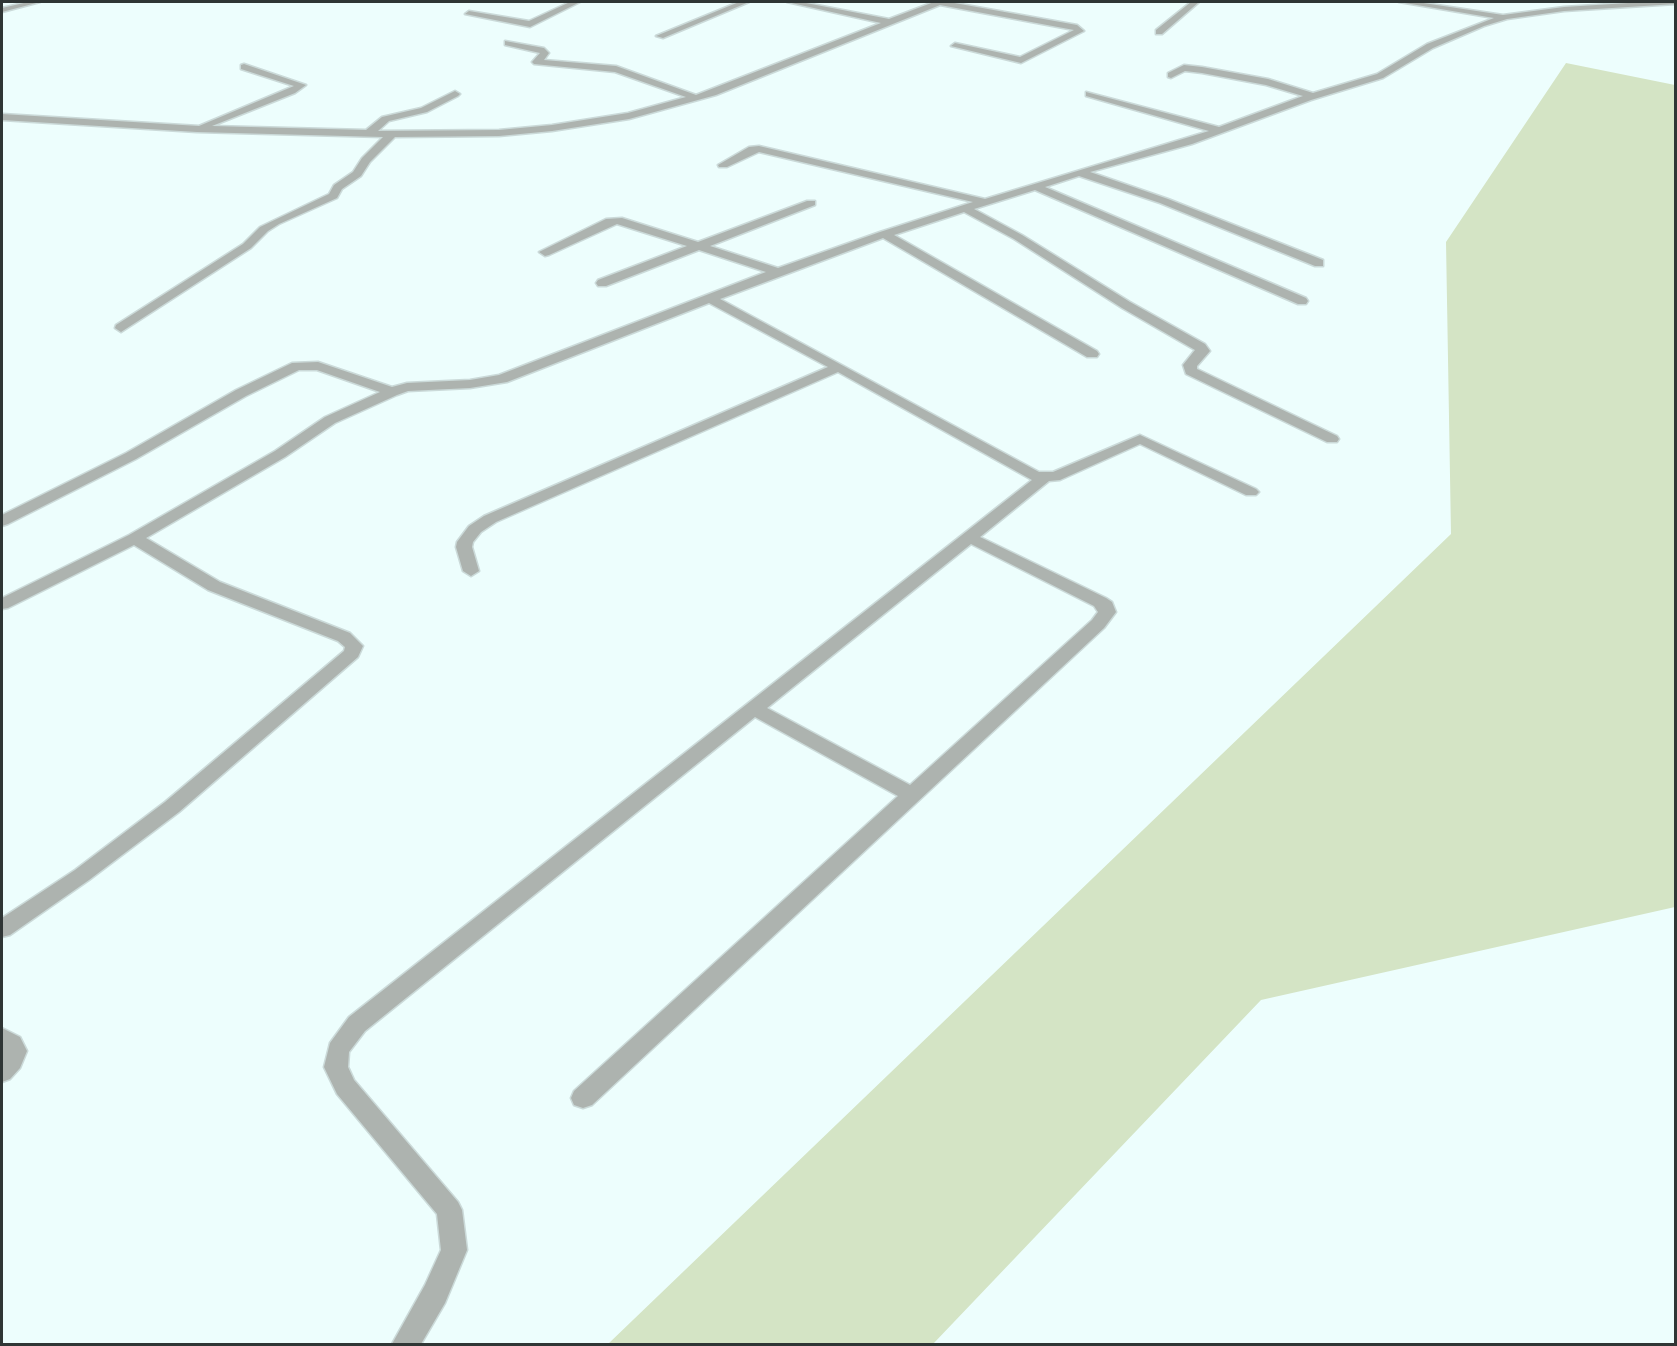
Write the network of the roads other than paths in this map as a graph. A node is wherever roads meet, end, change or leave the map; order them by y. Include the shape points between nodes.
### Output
1 (36, 2) edge
2 (576, 2) edge
3 (745, 2) edge
4 (791, 2) edge
5 (939, 2) edge
6 (1195, 2) edge
7 (1402, 2) edge
8 (1676, 2) edge
9 (2, 10) edge
10 (469, 14) dead end
11 (1506, 17) junction
12 (890, 21) junction
13 (1160, 32) dead end
14 (660, 36) dead end
15 (508, 43) dead end
16 (955, 46) dead end
17 (244, 67) dead end
18 (1171, 75) dead end
19 (455, 94) dead end
20 (1089, 94) dead end
21 (1312, 96) junction
22 (697, 98) junction
23 (5, 119) edge
24 (197, 129) junction
25 (1217, 130) junction
26 (368, 134) junction
27 (392, 134) junction
28 (723, 165) dead end
29 (1081, 173) junction
30 (1036, 187) junction
31 (811, 202) dead end
32 (986, 202) junction
33 (964, 208) junction
34 (884, 234) junction
35 (699, 246) junction
36 (545, 252) dead end
37 (1318, 263) dead end
38 (778, 272) junction
39 (602, 283) dead end
40 (710, 299) junction
41 (1302, 301) dead end
42 (121, 328) dead end
43 (1092, 354) dead end
44 (839, 367) junction
45 (392, 392) junction
46 (1332, 439) dead end
47 (1044, 478) junction
48 (1251, 492) dead end
49 (2, 521) edge
50 (968, 537) junction
51 (135, 538) junction
52 (471, 571) dead end
53 (2, 604) edge
54 (753, 708) junction
55 (912, 795) junction
56 (2, 929) edge
57 (2, 1038) edge
58 (2, 1072) edge
59 (583, 1098) dead end
60 (406, 1344) edge

1 - 9 street
2 - 10 street via 530,24
3 - 14 street
4 - 12 street
5 - 12 street
5 - 16 street via 1080,31 1021,60
6 - 13 street
7 - 11 street
8 - 11 street
11 - 21 street via 1449,37 1380,76
12 - 22 street
15 - 22 street via 542,50 545,53 537,62 616,69
17 - 24 street via 301,85
18 - 21 street via 1180,69 1202,70 1268,82
19 - 26 street via 423,110 386,119
20 - 25 street
21 - 25 street
22 - 27 street via 629,116 552,128 499,133
23 - 24 street
24 - 26 street
25 - 29 street
26 - 27 street
27 - 42 street via 333,196 275,222 247,246
28 - 32 street via 759,149
29 - 30 street
29 - 37 street via 1164,201
30 - 32 street
30 - 41 street
31 - 35 street
32 - 33 street
33 - 34 street
33 - 46 street via 1200,346 1203,351 1190,365 1191,370
34 - 38 street
34 - 43 street
35 - 36 street via 613,220
35 - 38 street
35 - 39 street
38 - 40 street
40 - 44 street
40 - 45 street via 502,379 407,387
44 - 47 street
44 - 52 street via 490,519 465,542
45 - 49 street via 318,366 297,366
45 - 51 street via 330,420 280,454
47 - 48 street via 1140,439
47 - 50 street
50 - 54 street
50 - 55 street via 1100,602 1107,612
51 - 53 street
51 - 56 street via 214,586 351,640 352,653 172,807
54 - 55 street
54 - 60 street via 357,1024 338,1050 336,1067 345,1087 449,1210 454,1250 435,1294
55 - 59 street
57 - 58 street via 12,1044 15,1052

